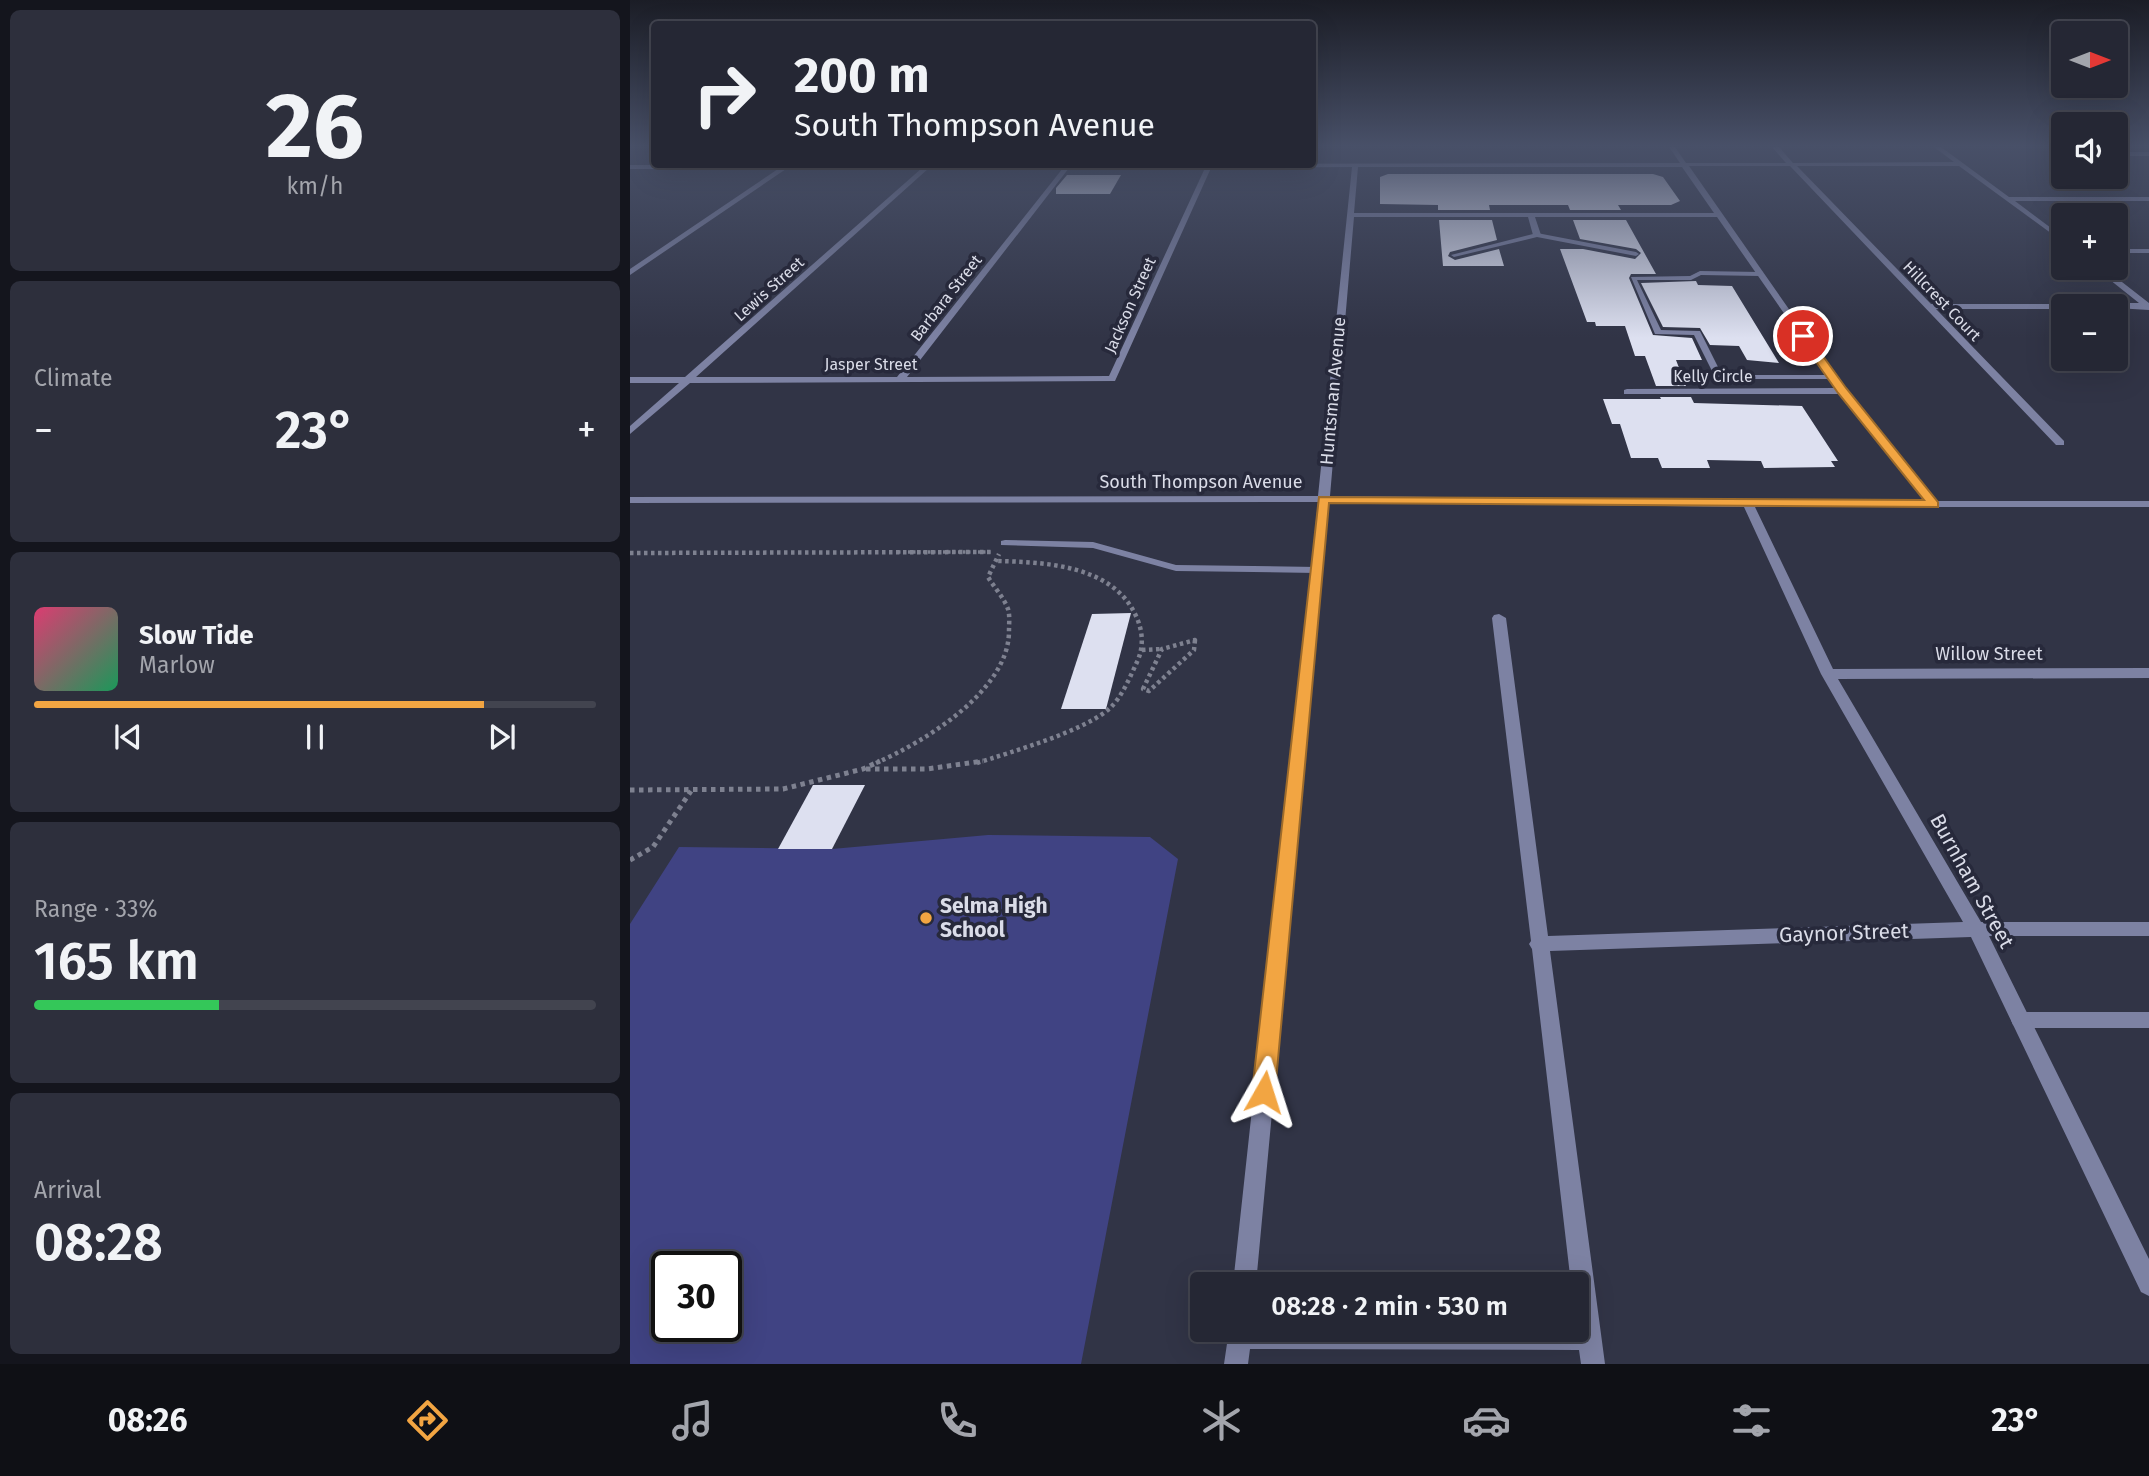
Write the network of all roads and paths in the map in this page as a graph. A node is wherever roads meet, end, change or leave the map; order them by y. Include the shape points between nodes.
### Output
1 (722, 211) edge
2 (878, 211) edge
3 (1033, 211) edge
4 (1189, 211) edge
5 (1350, 211) edge
6 (1717, 211) edge
7 (1836, 211) edge
8 (2024, 211) edge
9 (1531, 214) junction
10 (1350, 215) junction
11 (1720, 215) junction
12 (2051, 231) edge
13 (1537, 235) junction
14 (2128, 251) edge
15 (2149, 251) edge
16 (1636, 254) dead end
17 (1454, 255) dead end
18 (630, 274) edge
19 (1760, 274) junction
20 (2114, 280) edge
21 (2051, 306) edge
22 (1929, 307) junction
23 (2128, 307) edge
24 (2148, 307) edge
25 (1832, 377) junction
26 (1112, 379) joint
27 (630, 380) edge
28 (688, 380) junction
29 (899, 380) junction
30 (1842, 391) junction
31 (1627, 392) dead end
32 (630, 431) edge
33 (2060, 443) dead end
34 (1323, 499) junction
35 (630, 500) edge
36 (1748, 504) junction
37 (1934, 504) junction
38 (2149, 504) edge
39 (1004, 543) dead end
40 (630, 553) edge
41 (996, 561) junction
42 (1317, 570) junction
43 (1499, 618) dead end
44 (1162, 649) junction
45 (1142, 650) junction
46 (2149, 673) edge
47 (1828, 674) junction
48 (863, 769) junction
49 (630, 790) edge
50 (691, 790) junction
51 (630, 860) edge
52 (1976, 929) junction
53 (2149, 929) edge
54 (1538, 944) junction
55 (2019, 1020) junction
56 (2149, 1020) edge
57 (1245, 1272) edge
58 (1580, 1272) edge
59 (2149, 1284) edge
60 (1589, 1338) edge
61 (1238, 1342) edge
62 (1236, 1364) edge
63 (1593, 1364) edge

1 - 18 street
2 - 28 street, Lewis Street
3 - 29 street, Barbara Street
4 - 26 street, Jackson Street
5 - 10 street, Huntsman Avenue
6 - 11 street
7 - 22 street, Hillcrest Court
8 - 12 street
9 - 10 street
9 - 11 street
9 - 13 street
10 - 34 street, Huntsman Avenue
11 - 19 street
13 - 16 lane
13 - 17 lane
14 - 15 street
19 - 25 street
19 - 25 lane via 1633,278 1658,332 1697,333 1719,377
20 - 24 street
21 - 22 street
22 - 33 street, Hillcrest Court
23 - 24 street
25 - 30 street
26 - 29 street, Jasper Street
27 - 28 street, Jasper Street
28 - 29 street, Jasper Street
28 - 32 street, Lewis Street
30 - 31 street, Kelly Circle
30 - 37 street
34 - 35 street, South Thompson Avenue
34 - 36 street, South Thompson Avenue
34 - 42 street, Huntsman Avenue
36 - 37 street, South Thompson Avenue
36 - 47 street, Burnham Street
37 - 38 street, South Thompson Avenue
39 - 42 lane via 1093,545 1176,568
40 - 41 path via 1000,552
41 - 45 path via 1041,562 1108,581 1129,602 1141,626
41 - 48 path via 988,577 1009,611 1009,637 1001,663 978,695 947,722 903,751
42 - 57 street, Huntsman Avenue
43 - 54 street
44 - 44 path via 1143,689 1149,691 1194,650 1195,640
44 - 45 path
45 - 48 path via 1110,708 1075,728 974,764
46 - 47 street, Willow Street
47 - 52 street, Burnham Street
48 - 50 path via 783,789
49 - 50 path
50 - 51 path via 653,848
52 - 53 street, Gaynor Street
52 - 54 street, Gaynor Street
52 - 55 street, Burnham Street
54 - 58 street
55 - 56 lane
55 - 59 street, Burnham Street
60 - 63 street
61 - 62 street

